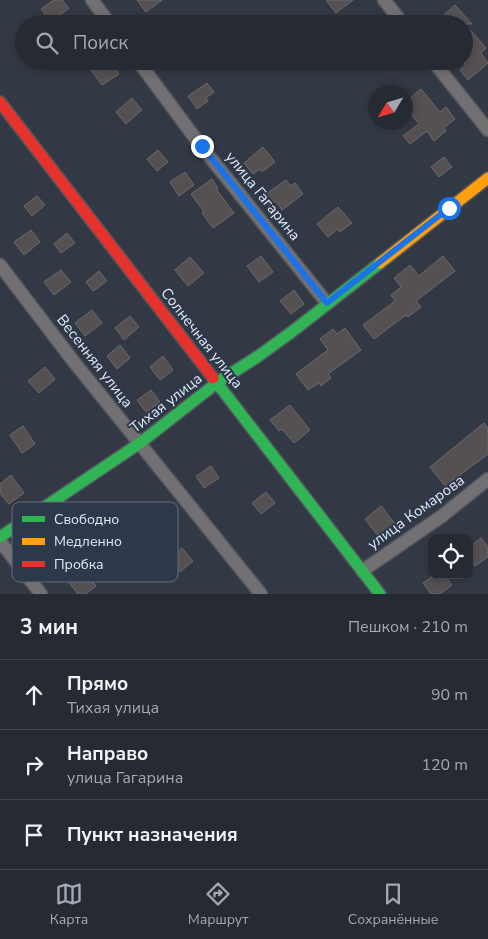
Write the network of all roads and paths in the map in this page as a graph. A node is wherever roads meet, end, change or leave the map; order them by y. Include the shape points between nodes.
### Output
1 (92, 0) edge
2 (384, 0) edge
3 (103, 15) edge
4 (396, 15) edge
5 (145, 70) edge
6 (440, 70) edge
7 (0, 102) edge
8 (488, 130) edge
9 (488, 178) edge
10 (0, 264) edge
11 (327, 303) junction
12 (218, 382) junction
13 (140, 443) junction
14 (488, 479) edge
15 (52, 502) edge
16 (12, 529) edge
17 (0, 537) edge
18 (0, 541) edge
19 (12, 557) edge
20 (362, 571) junction
21 (32, 582) edge
22 (41, 594) edge
23 (260, 594) edge
24 (380, 594) edge

1 - 3 street
2 - 4 street
5 - 11 street, улица Гагарина
6 - 8 street
7 - 12 street, Солнечная улица
9 - 11 street, Тихая улица
10 - 13 street, Весенняя улица
11 - 12 street, Тихая улица via 279,342
12 - 13 street, Тихая улица
12 - 20 street, Солнечная улица
13 - 15 street, Тихая улица
13 - 23 street, Весенняя улица
14 - 20 street, улица Комарова via 442,516
16 - 17 street, Тихая улица
18 - 19 street
20 - 24 street, Солнечная улица
21 - 22 street

